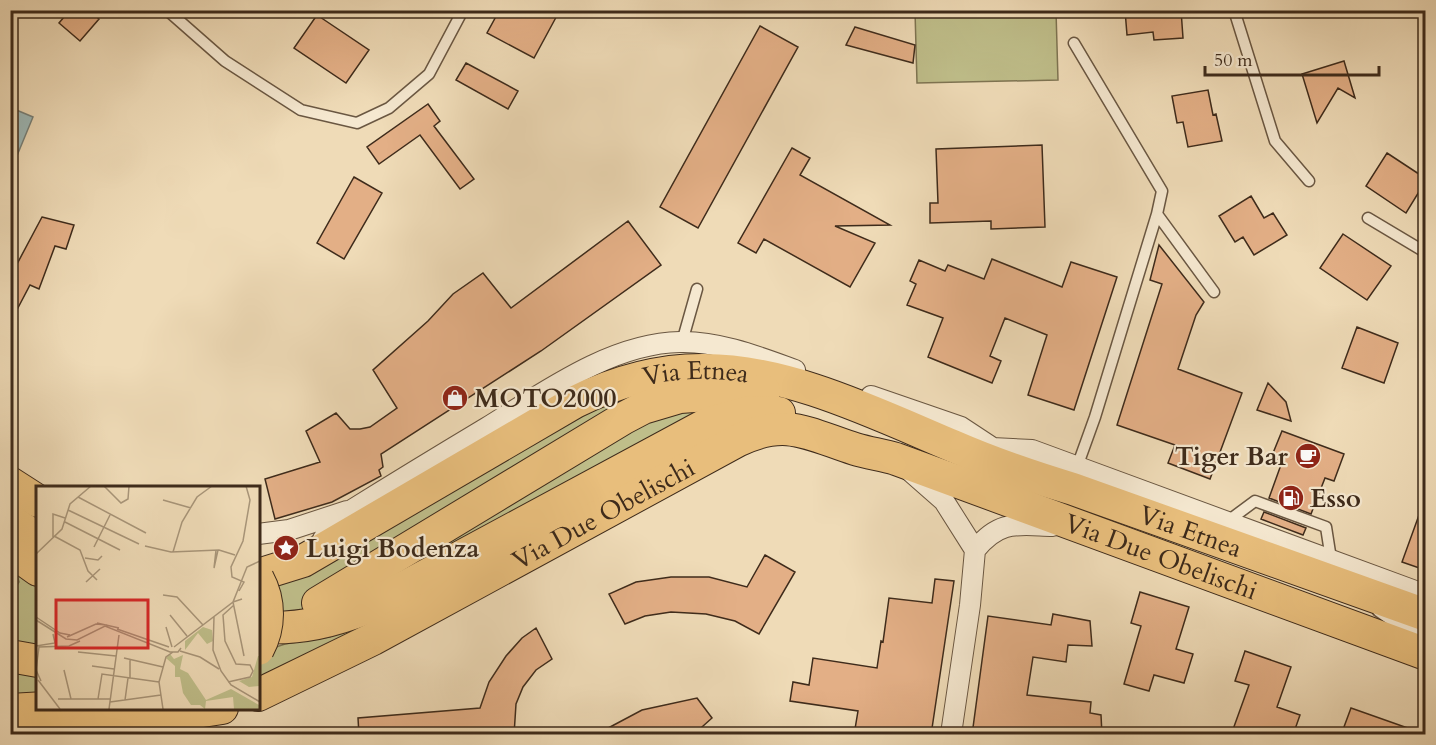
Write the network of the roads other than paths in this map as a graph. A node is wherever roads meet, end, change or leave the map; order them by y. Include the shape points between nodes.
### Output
1 (167, 10) edge
2 (463, 10) edge
3 (1234, 10) edge
4 (1074, 43) dead end
5 (1309, 181) dead end
6 (1157, 214) junction
7 (1368, 218) dead end
8 (1425, 251) edge
9 (1425, 273) edge
10 (697, 289) dead end
11 (1214, 292) dead end
12 (682, 342) junction
13 (955, 447) junction
14 (994, 448) junction
15 (896, 459) junction
16 (1077, 467) junction
17 (1039, 479) junction
18 (10, 483) edge
19 (36, 500) edge
20 (350, 511) junction
21 (10, 520) edge
22 (1082, 527) junction
23 (1224, 531) junction
24 (260, 534) edge
25 (36, 538) edge
26 (10, 550) edge
27 (975, 550) junction
28 (303, 561) junction
29 (36, 569) edge
30 (1336, 572) junction
31 (260, 576) edge
32 (260, 583) edge
33 (1425, 595) edge
34 (323, 612) junction
35 (1412, 620) edge
36 (1334, 621) junction
37 (260, 627) edge
38 (1425, 635) edge
39 (260, 645) edge
40 (1425, 654) edge
41 (10, 656) edge
42 (36, 661) edge
43 (260, 693) edge
44 (36, 709) edge
45 (216, 709) edge
46 (10, 710) edge
47 (10, 733) edge
48 (951, 735) edge

1 - 2 lane via 225,61 301,110 357,123 389,108 429,74
3 - 5 lane via 1275,141
4 - 6 lane via 1162,191
6 - 11 lane
6 - 16 lane
7 - 8 lane
8 - 9 lane
10 - 12 lane
12 - 14 street via 722,347 785,366 961,427
12 - 20 street via 636,349 599,363 552,387
13 - 14 street
13 - 17 main road, Via Etnea
13 - 28 main road, Via Etnea via 899,422 777,380 703,369 657,374 628,380 575,402
13 - 34 main road, Via Etnea via 895,432 777,392 680,397 624,418
14 - 16 street via 1032,450
14 - 17 street
15 - 22 main road, Via Due Obelischi
15 - 27 street via 944,501
15 - 34 main road, Via Due Obelischi via 860,439 802,417 750,412 709,423 376,604
15 - 43 main road, Via Due Obelischi via 810,432 780,429 751,434 373,639
16 - 23 street
17 - 23 main road, Via Etnea
18 - 19 main road
20 - 24 street via 289,530
20 - 28 street
21 - 25 main road
22 - 27 street via 1009,526 986,536
22 - 36 main road, Via Due Obelischi
23 - 30 main road, Via Etnea
23 - 30 lane via 1255,501 1326,527
26 - 29 main road
27 - 48 street
28 - 31 main road, Via Etnea
30 - 33 street
30 - 35 main road, Via Etnea
32 - 39 main road, bridge via 267,610
34 - 37 main road, Via Etnea via 292,628
35 - 36 lane
35 - 38 lane
36 - 40 main road, Via Due Obelischi
41 - 42 main road
44 - 46 main road
45 - 47 main road

